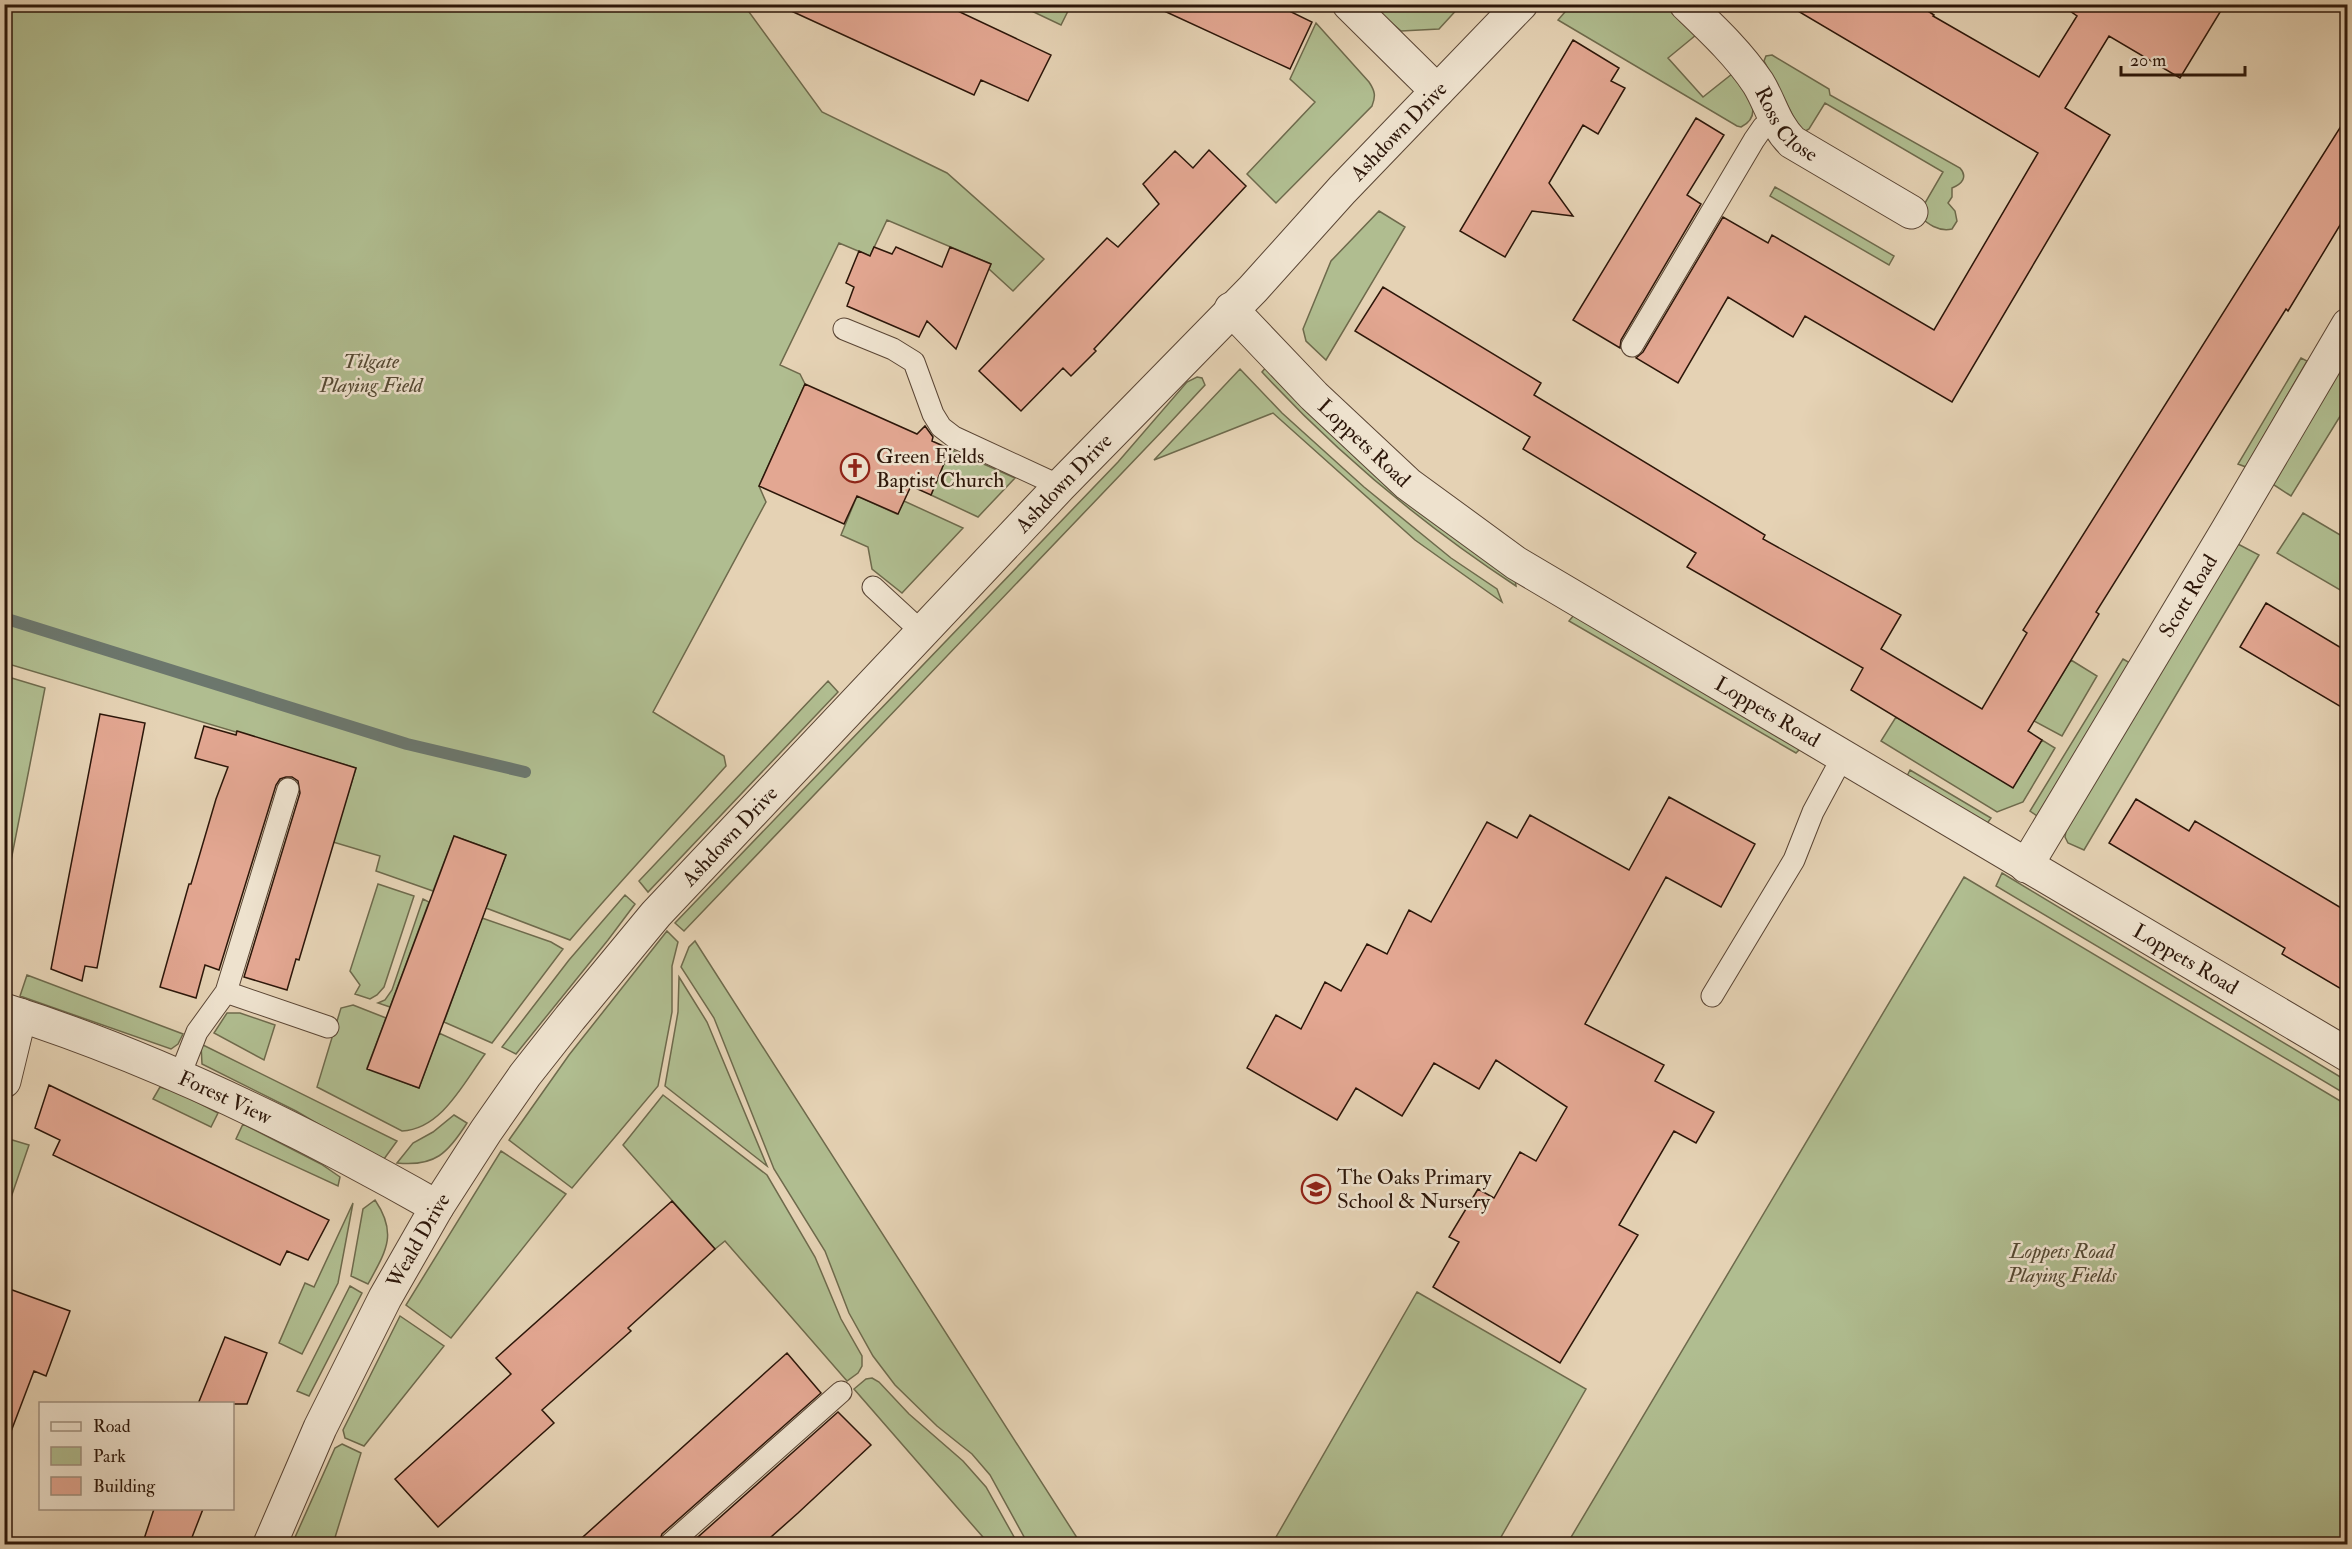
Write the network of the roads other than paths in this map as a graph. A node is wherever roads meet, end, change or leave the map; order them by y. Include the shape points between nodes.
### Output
1 (1349, 4) edge
2 (1521, 4) edge
3 (1686, 4) edge
4 (1437, 91) junction
5 (1774, 117) junction
6 (1911, 212) dead end
7 (1231, 309) junction
8 (2348, 325) edge
9 (844, 329) dead end
10 (1632, 346) dead end
11 (1060, 486) junction
12 (873, 587) dead end
13 (923, 633) junction
14 (1842, 758) junction
15 (288, 789) dead end
16 (2026, 866) junction
17 (612, 967) joint
18 (226, 992) junction
19 (1712, 996) dead end
20 (12, 1012) edge
21 (328, 1027) dead end
22 (2348, 1055) edge
23 (180, 1075) junction
24 (4, 1081) edge
25 (437, 1207) junction
26 (841, 1392) dead end
27 (270, 1545) edge
28 (670, 1545) edge

1 - 4 street
2 - 4 street, Ashdown Drive
3 - 5 street, Ross Close via 1745,64
4 - 7 street, Ashdown Drive
5 - 6 street, Ross Close via 1792,142
5 - 10 lane via 1754,140
7 - 11 street, Ashdown Drive
7 - 14 street, Loppets Road via 1314,396 1408,484 1461,525 1516,563
8 - 16 street, Scott Road
9 - 11 lane via 914,362 933,414 954,437
11 - 13 street, Ashdown Drive
12 - 13 lane
13 - 17 street, Ashdown Drive via 656,914
14 - 16 street, Loppets Road
14 - 19 lane via 1813,812 1794,860
15 - 18 lane
16 - 22 street, Loppets Road
17 - 25 street, Weald Drive via 525,1075
18 - 21 lane
18 - 23 lane via 197,1032
20 - 23 street, Forest View
20 - 24 street
23 - 25 street, Forest View via 380,1174
25 - 27 street, Weald Drive via 385,1298 335,1398
26 - 28 lane

